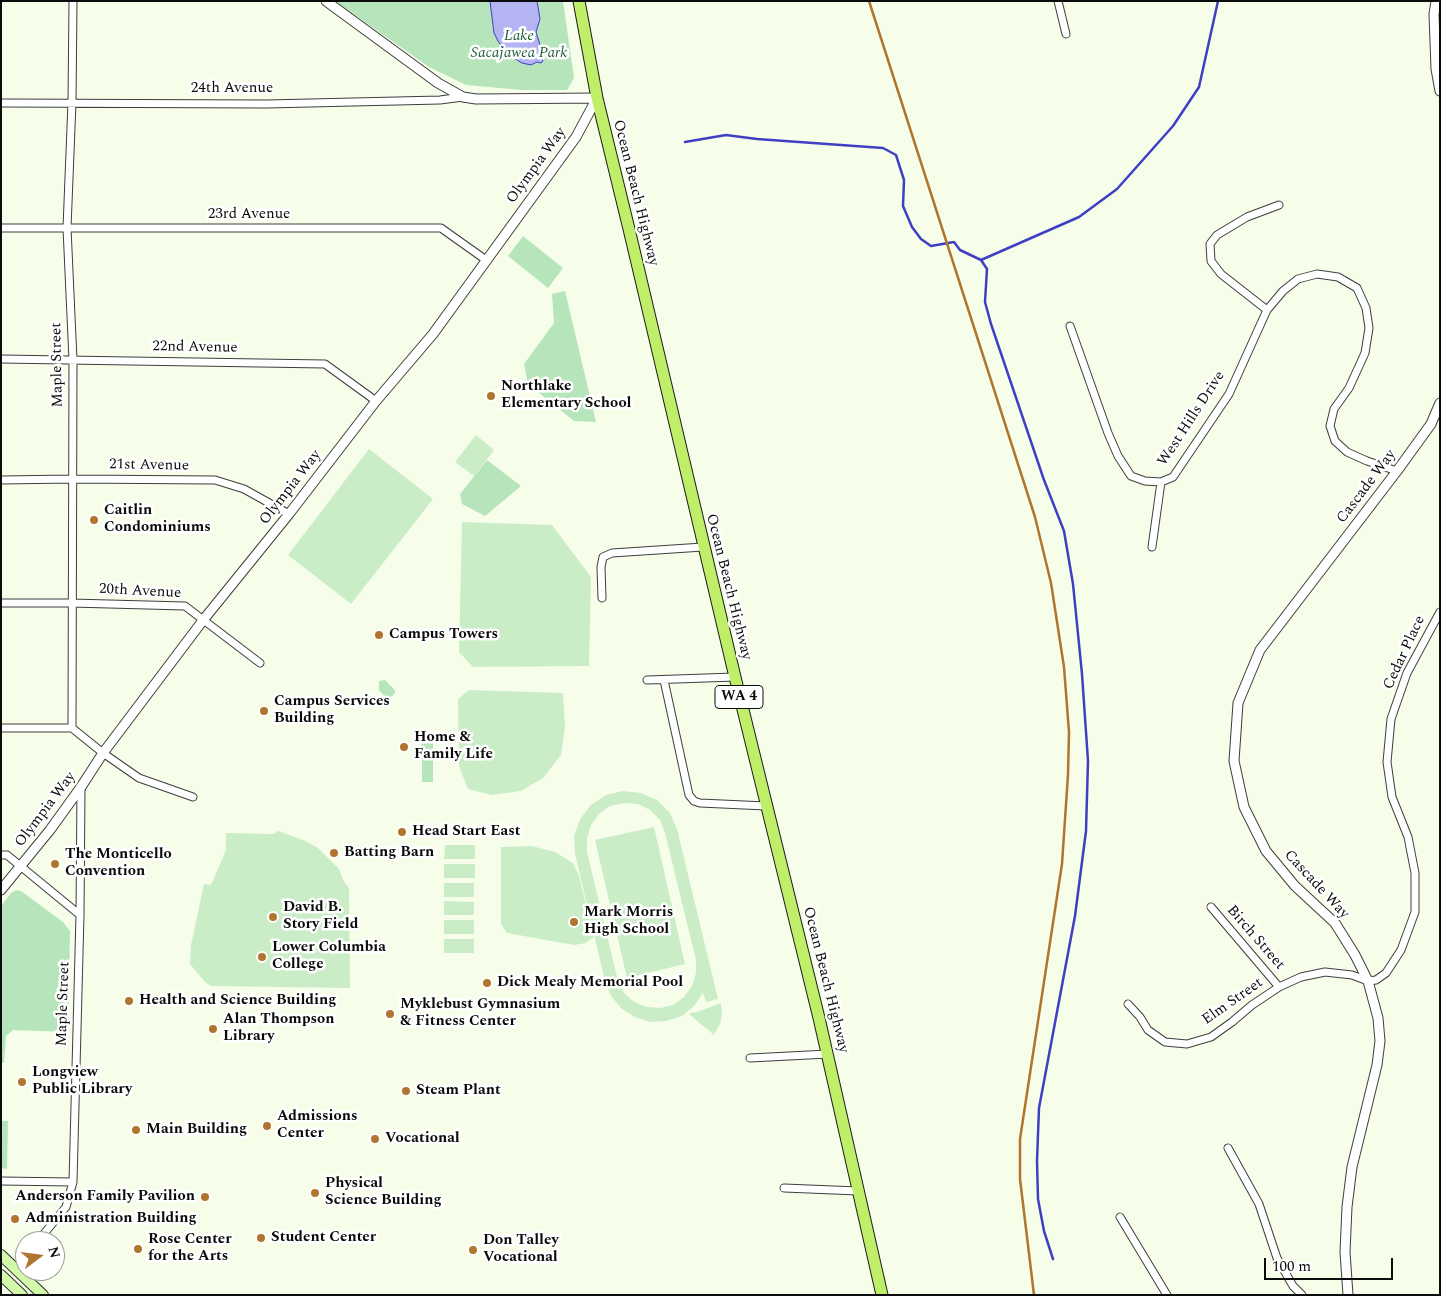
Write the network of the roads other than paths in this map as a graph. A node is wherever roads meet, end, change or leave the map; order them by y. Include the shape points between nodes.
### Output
1 (74, 1) edge
2 (326, 1) edge
3 (579, 1) edge
4 (1058, 1) edge
5 (1436, 1) edge
6 (1066, 34) dead end
7 (1440, 91) edge
8 (463, 97) junction
9 (597, 98) junction
10 (1, 102) edge
11 (72, 102) junction
12 (1278, 205) dead end
13 (1, 228) edge
14 (67, 228) junction
15 (486, 260) junction
16 (1267, 310) junction
17 (1070, 326) dead end
18 (1, 359) edge
19 (73, 360) junction
20 (376, 401) junction
21 (1440, 403) edge
22 (1397, 471) junction
23 (72, 479) junction
24 (1, 480) edge
25 (1161, 482) junction
26 (289, 514) junction
27 (703, 547) junction
28 (1152, 547) dead end
29 (602, 598) dead end
30 (1, 603) edge
31 (72, 603) junction
32 (1440, 612) edge
33 (204, 620) junction
34 (260, 663) dead end
35 (735, 677) junction
36 (647, 680) dead end
37 (664, 680) junction
38 (1, 728) edge
39 (72, 728) junction
40 (104, 753) junction
41 (81, 787) junction
42 (193, 797) dead end
43 (766, 806) junction
44 (1, 855) edge
45 (21, 866) junction
46 (1, 890) edge
47 (1211, 907) dead end
48 (80, 915) junction
49 (1368, 981) junction
50 (1279, 987) junction
51 (1128, 1004) dead end
52 (828, 1054) junction
53 (750, 1058) dead end
54 (1228, 1148) dead end
55 (1, 1181) edge
56 (73, 1182) junction
57 (784, 1188) dead end
58 (858, 1191) junction
59 (1120, 1218) dead end
60 (46, 1231) edge
61 (1, 1255) edge
62 (15, 1269) edge
63 (1, 1274) edge
64 (28, 1281) edge
65 (22, 1295) edge
66 (43, 1295) edge
67 (882, 1295) edge
68 (1167, 1295) edge
69 (1302, 1295) edge
70 (1348, 1295) edge

1 - 11 street, Maple Street
2 - 8 street via 438,83
3 - 9 main road, Ocean Beach Highway / WA 4
4 - 6 street
5 - 7 street via 1436,69
8 - 9 street
8 - 11 street, 24th Avenue via 276,103
9 - 15 street, Olympia Way via 576,136
9 - 27 main road, Ocean Beach Highway / WA 4
10 - 11 street, 24th Avenue
11 - 14 street, Maple Street
12 - 16 street via 1247,217 1217,235 1210,244 1211,262 1221,274
13 - 14 street, 23rd Avenue
14 - 15 street, 23rd Avenue via 441,228
14 - 19 street, Maple Street
15 - 20 street, Olympia Way via 433,334
16 - 22 street, West Hills Drive via 1283,290 1298,279 1317,274 1338,277 1357,288 1366,308 1369,328 1365,353 1349,388 1334,408 1330,426 1335,441 1347,452
16 - 25 street, West Hills Drive via 1228,394 1172,477
17 - 25 street, West Hills Drive via 1118,456 1131,476
18 - 19 street, 22nd Avenue
19 - 20 street, 22nd Avenue via 325,364
19 - 23 street, Maple Street
20 - 26 street, Olympia Way
21 - 22 street, Cascade Way via 1431,424
22 - 49 street, Cascade Way via 1260,650 1238,703 1234,761 1244,807 1266,851 1295,886 1335,923
23 - 24 street, 21st Avenue
23 - 26 street, 21st Avenue via 215,480 244,489
23 - 31 street, Maple Street
25 - 28 street
26 - 33 street, Olympia Way
27 - 29 street via 612,553 603,557 600,567
27 - 35 main road, Ocean Beach Highway / WA 4
30 - 31 street, 20th Avenue
31 - 33 street, 20th Avenue via 185,606
31 - 39 street, Maple Street
32 - 49 street, Cedar Place via 1407,673 1391,719 1387,762 1392,797 1408,837 1415,872 1415,912 1402,950 1386,973
33 - 34 street, 20th Avenue
33 - 40 street, Olympia Way
35 - 37 street
35 - 43 main road, Ocean Beach Highway / WA 4
36 - 37 street
37 - 43 street via 689,795 700,803
38 - 39 street
39 - 40 street
40 - 41 street, Olympia Way
40 - 42 street via 139,778
41 - 45 street, Olympia Way
41 - 48 street, Maple Street
43 - 52 main road, Ocean Beach Highway / WA 4
44 - 45 street via 7,855
45 - 46 street, Olympia Way
45 - 48 street
47 - 50 street, Birch Street
48 - 56 street, Maple Street
49 - 50 street, Elm Street via 1352,974 1325,972 1301,977
49 - 70 street, Cascade Way via 1378,1018 1380,1041 1352,1167 1345,1252
50 - 51 street, Elm Street via 1212,1037 1187,1044 1165,1042 1148,1030
52 - 53 street
52 - 58 main road, Ocean Beach Highway / WA 4
54 - 69 street via 1259,1204 1277,1258
55 - 56 street
56 - 60 street, Maple Street via 66,1207
57 - 58 street
58 - 67 main road, Ocean Beach Highway / WA 4
59 - 68 street
61 - 62 main road
63 - 65 main road
64 - 66 main road

